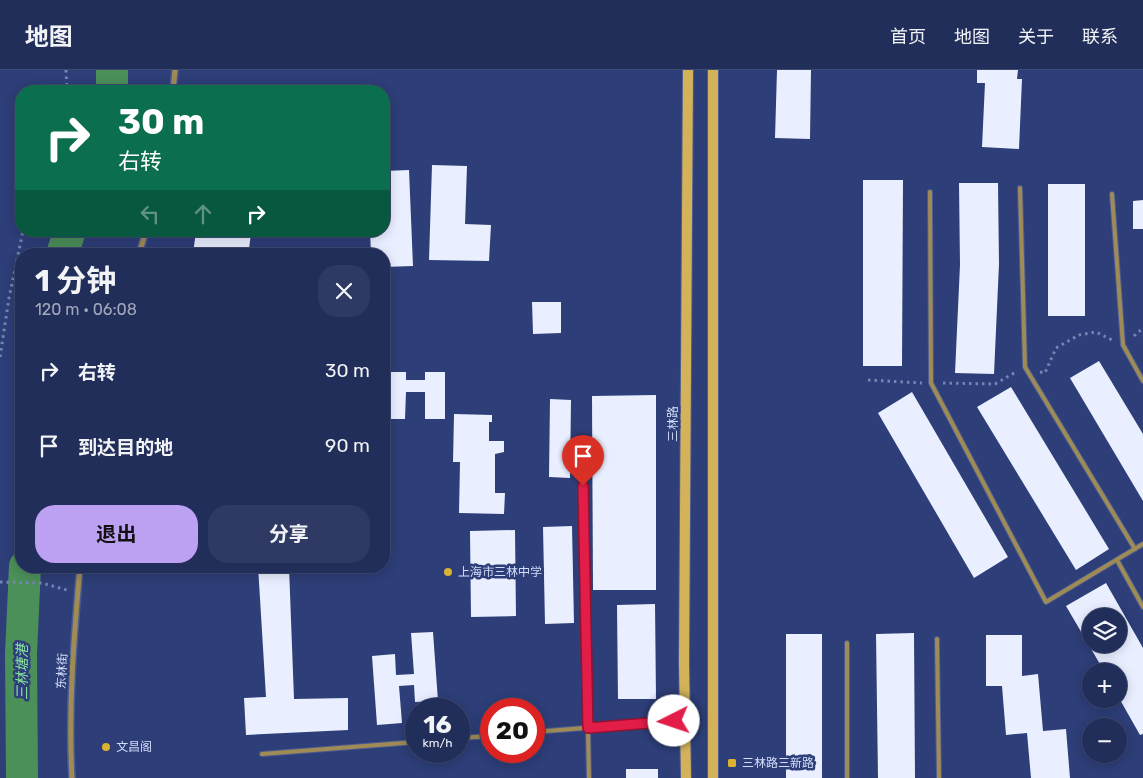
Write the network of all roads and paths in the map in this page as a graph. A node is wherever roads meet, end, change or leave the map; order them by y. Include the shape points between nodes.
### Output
1 (66, 70) edge
2 (175, 70) edge
3 (688, 70) edge
4 (713, 70) edge
5 (67, 85) edge
6 (174, 85) edge
7 (1020, 188) dead end
8 (930, 192) dead end
9 (1112, 194) dead end
10 (15, 269) edge
11 (0, 356) edge
12 (1143, 380) edge
13 (583, 486) dead end
14 (1143, 544) edge
15 (1136, 548) junction
16 (1117, 560) junction
17 (79, 573) edge
18 (0, 582) edge
19 (78, 593) junction
20 (1143, 607) edge
21 (937, 639) dead end
22 (847, 643) dead end
23 (685, 720) junction
24 (588, 728) junction
25 (545, 731) edge
26 (405, 743) edge
27 (262, 754) dead end
28 (72, 778) edge
29 (588, 778) edge
30 (686, 778) edge
31 (712, 778) edge
32 (847, 778) edge
33 (939, 778) edge

1 - 5 path
2 - 6 street
3 - 23 main road, 三林路
4 - 31 main road
7 - 15 lane via 1025,367
8 - 16 lane via 931,383 1046,602
9 - 12 lane via 1123,345
10 - 11 path
13 - 24 lane
14 - 15 lane
15 - 16 lane
16 - 20 lane
17 - 19 street, 东林街
18 - 19 path via 42,583
19 - 28 street, 东林街 via 70,714
21 - 33 lane
22 - 32 lane
23 - 24 lane
23 - 30 main road, 三林路
24 - 25 lane
24 - 29 lane
26 - 27 lane

